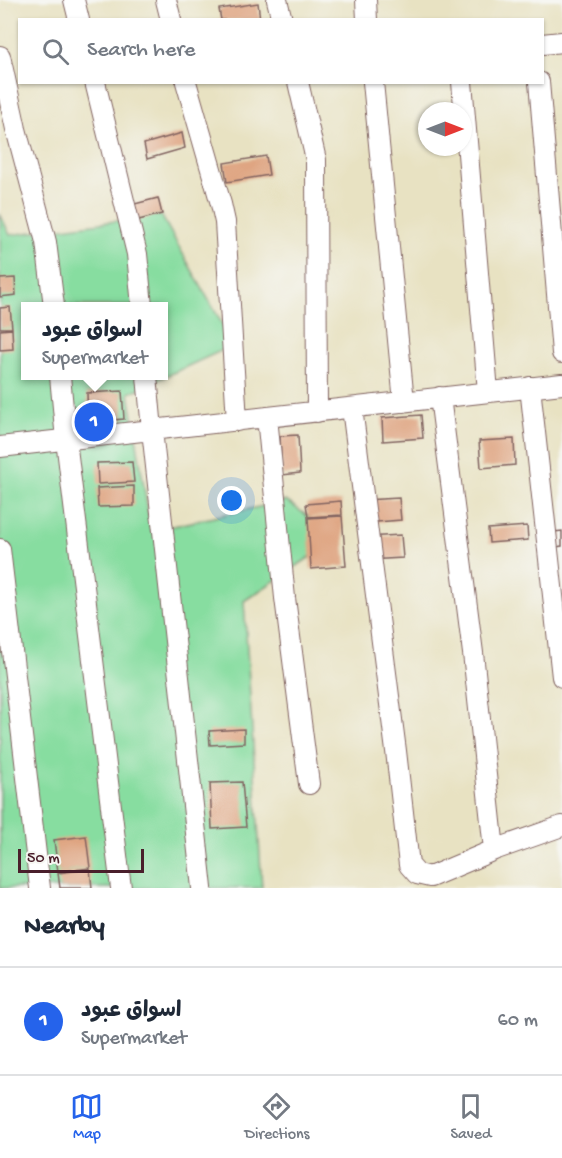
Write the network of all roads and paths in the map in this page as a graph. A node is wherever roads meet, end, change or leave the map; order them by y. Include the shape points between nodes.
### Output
1 (74, 0) edge
2 (166, 0) edge
3 (277, 0) edge
4 (366, 0) edge
5 (78, 18) edge
6 (170, 18) edge
7 (282, 18) edge
8 (368, 18) edge
9 (562, 42) edge
10 (544, 44) edge
11 (0, 56) edge
12 (95, 84) edge
13 (187, 84) edge
14 (298, 84) edge
15 (374, 84) edge
16 (462, 84) edge
17 (539, 84) edge
18 (54, 302) edge
19 (142, 302) edge
20 (562, 353) edge
21 (60, 380) edge
22 (147, 380) edge
23 (562, 384) edge
24 (530, 387) junction
25 (488, 392) junction
26 (440, 398) junction
27 (404, 402) junction
28 (352, 408) junction
29 (316, 412) junction
30 (267, 417) junction
31 (237, 421) junction
32 (152, 430) junction
33 (66, 440) junction
34 (0, 447) edge
35 (0, 549) edge
36 (562, 677) edge
37 (309, 784) dead end
38 (562, 826) edge
39 (494, 850) junction
40 (40, 888) edge
41 (121, 888) edge
42 (202, 888) edge

1 - 5 street
2 - 6 street
3 - 7 street
4 - 8 street
9 - 10 street
11 - 18 street via 46,242
12 - 19 street via 137,254
13 - 31 street via 225,222
14 - 29 street via 316,160
15 - 27 street
16 - 25 street
17 - 20 street
21 - 33 street
22 - 32 street
23 - 24 street
24 - 25 street
24 - 36 street
25 - 26 street
26 - 27 street
26 - 39 street
27 - 28 street
28 - 29 street
28 - 39 street via 409,866 417,874 430,877
29 - 30 street
30 - 31 street
30 - 37 street
31 - 32 street
32 - 33 street
32 - 42 street
33 - 34 street
33 - 41 street
35 - 40 street
38 - 39 street

